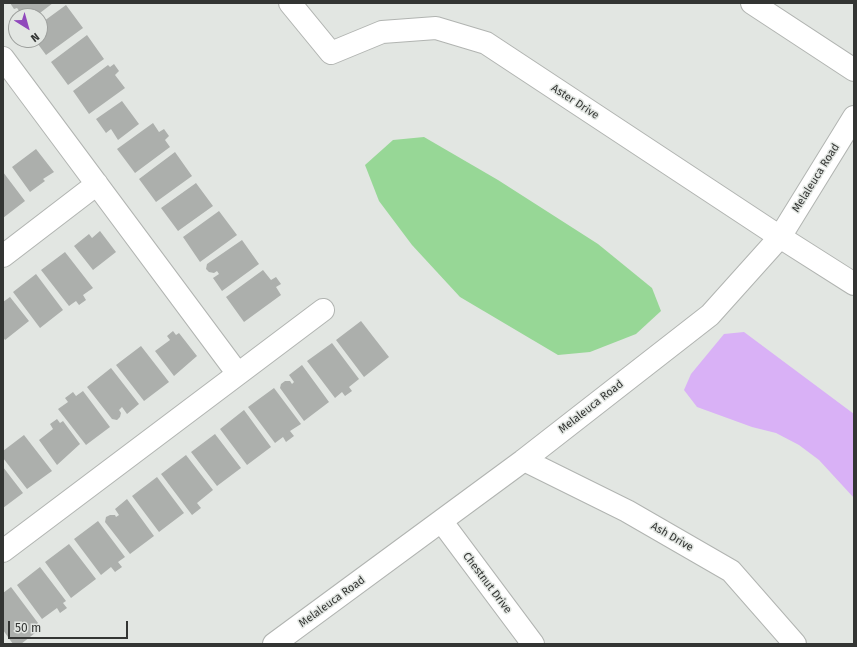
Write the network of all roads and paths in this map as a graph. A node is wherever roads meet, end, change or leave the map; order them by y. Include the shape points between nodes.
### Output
1 (290, 3) edge
2 (752, 3) edge
3 (3, 58) edge
4 (854, 70) edge
5 (854, 117) edge
6 (97, 184) junction
7 (780, 237) junction
8 (3, 256) edge
9 (854, 284) edge
10 (322, 310) dead end
11 (238, 374) junction
12 (524, 460) junction
13 (442, 522) junction
14 (3, 551) edge
15 (298, 637) edge
16 (274, 644) edge
17 (533, 644) edge
18 (795, 644) edge

1 - 7 street, Aster Drive via 331,53 382,32 436,28 486,43
2 - 4 street
3 - 6 street
5 - 7 street, Melaleuca Road
6 - 8 street
6 - 11 street
7 - 9 street, Aster Drive
7 - 12 street, Melaleuca Road via 710,315
10 - 11 street
11 - 14 street
12 - 13 street, Melaleuca Road
12 - 18 street, Ash Drive via 627,511 731,571
13 - 15 street, Melaleuca Road
13 - 17 street, Chestnut Drive
15 - 16 street, Melaleuca Road

